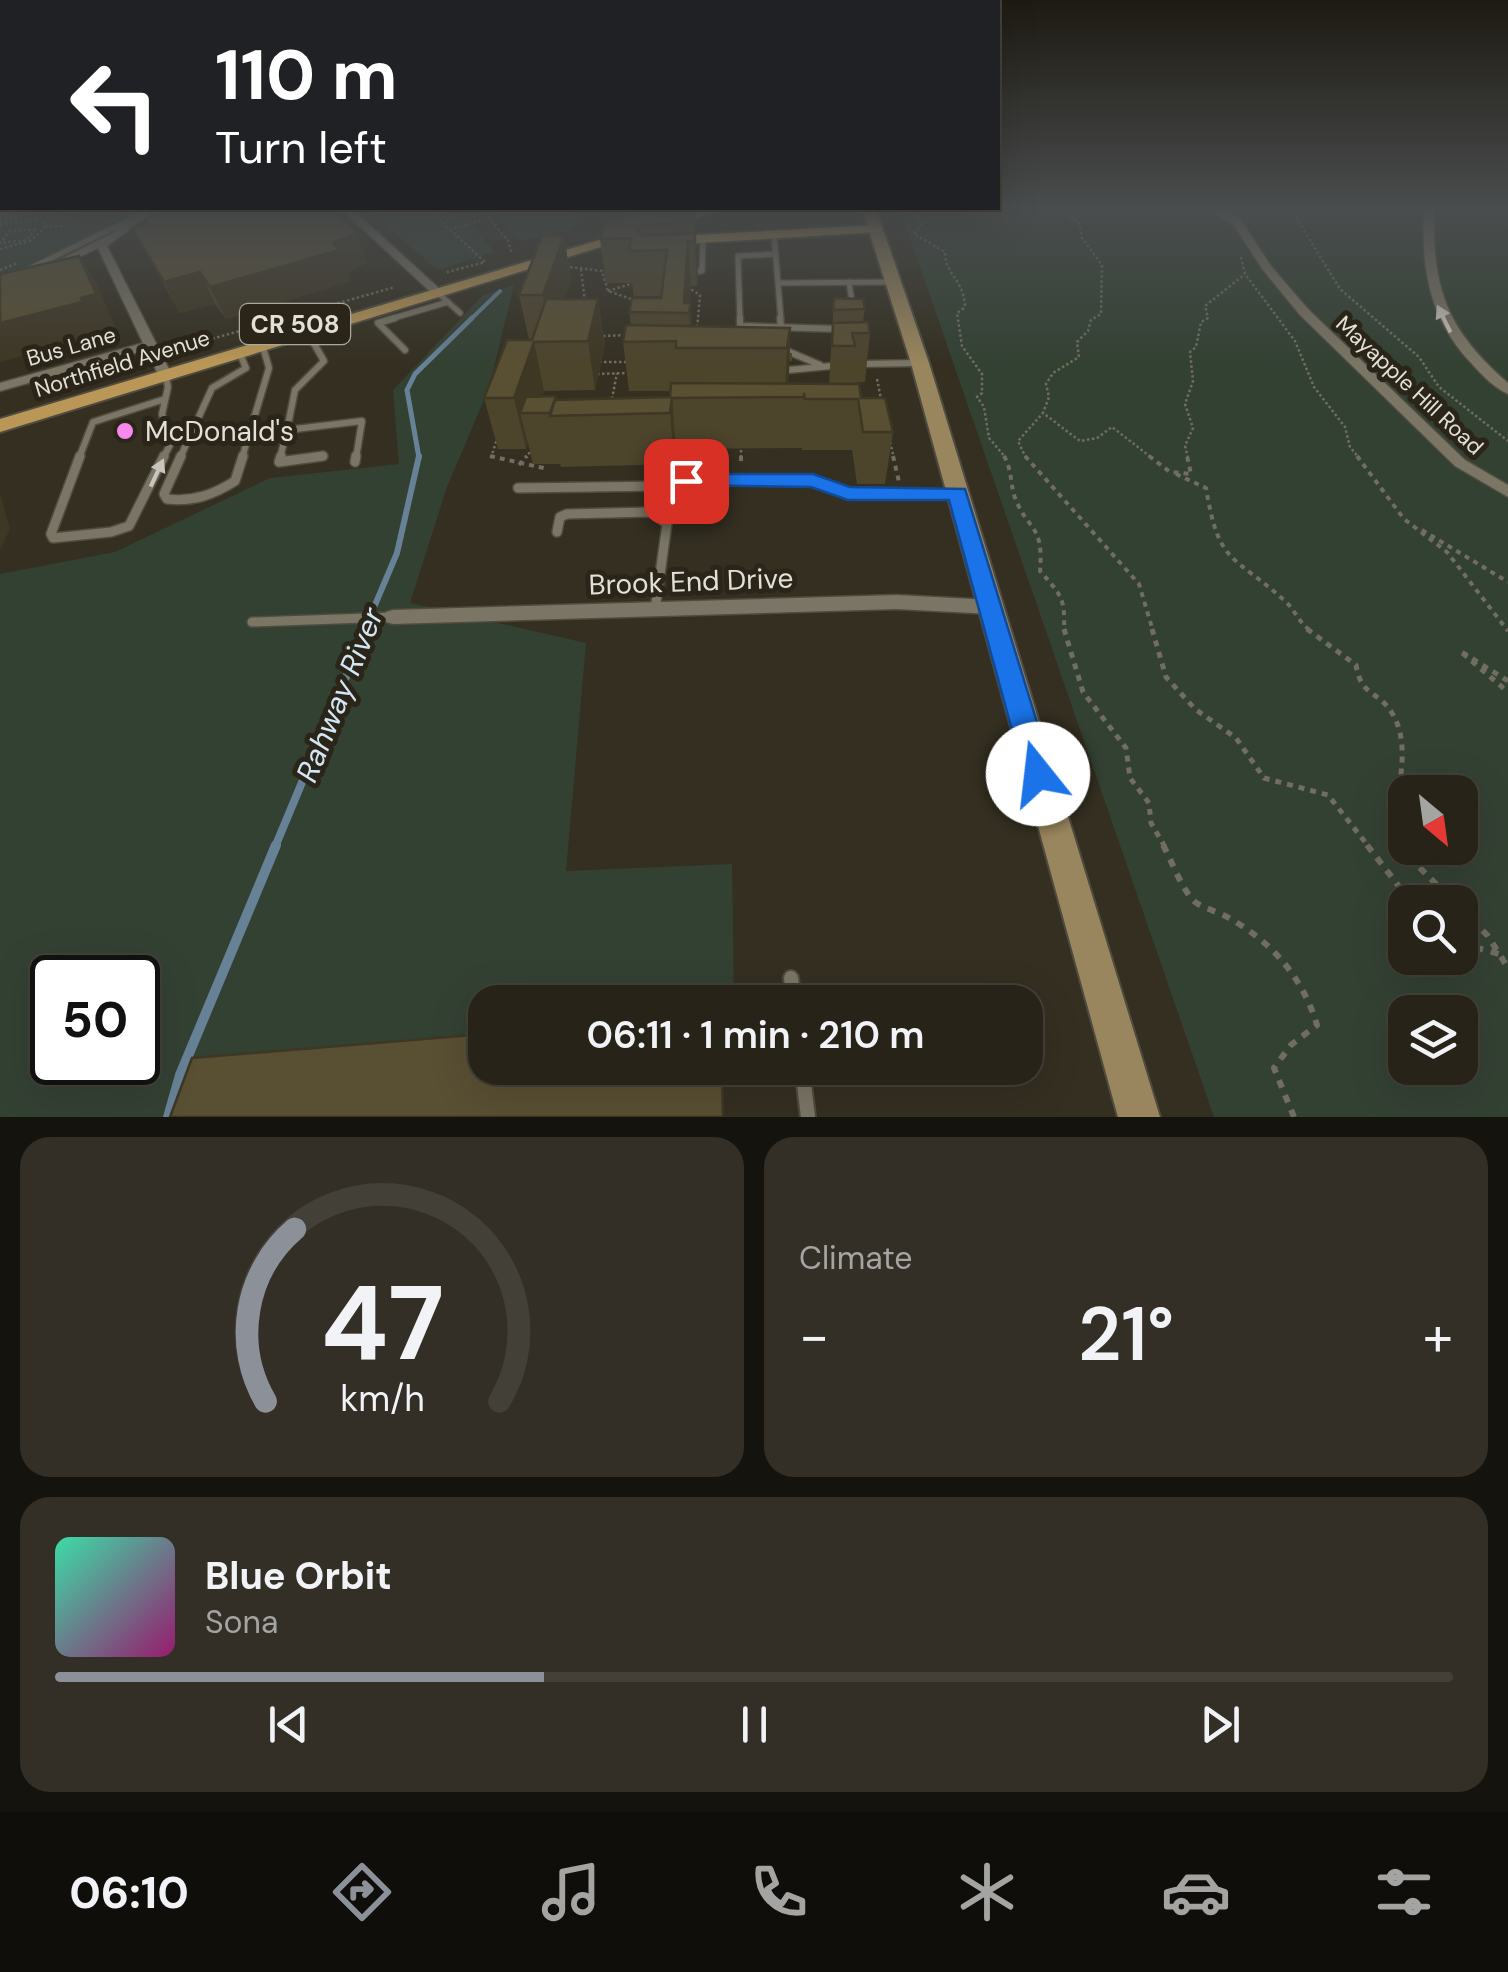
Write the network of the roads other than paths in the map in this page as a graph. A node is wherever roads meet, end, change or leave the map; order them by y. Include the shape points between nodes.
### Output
1 (53, 261) edge
2 (59, 261) edge
3 (110, 261) edge
4 (408, 261) edge
5 (531, 261) edge
6 (556, 261) edge
7 (702, 261) edge
8 (738, 261) edge
9 (776, 261) edge
10 (886, 261) edge
11 (1264, 261) edge
12 (1429, 261) edge
13 (648, 275) edge
14 (19, 279) joint
15 (848, 282) junction
16 (893, 282) junction
17 (778, 284) junction
18 (440, 288) junction
19 (460, 312) dead end
20 (854, 314) edge
21 (781, 327) junction
22 (856, 329) edge
23 (308, 333) junction
24 (263, 347) junction
25 (770, 347) edge
26 (405, 350) dead end
27 (159, 360) junction
28 (242, 362) junction
29 (920, 363) junction
30 (820, 365) junction
31 (766, 370) edge
32 (268, 372) junction
33 (0, 387) edge
34 (1508, 390) edge
35 (165, 399) junction
36 (100, 407) junction
37 (0, 410) edge
38 (0, 426) edge
39 (287, 430) junction
40 (323, 456) dead end
41 (355, 462) dead end
42 (518, 488) dead end
43 (1508, 492) edge
44 (958, 494) junction
45 (556, 532) dead end
46 (991, 607) junction
47 (655, 610) junction
48 (393, 617) joint
49 (252, 622) dead end
50 (791, 978) dead end
51 (792, 985) edge
52 (804, 1085) edge
53 (808, 1117) edge
54 (1138, 1117) edge

1 - 14 lane
2 - 14 street
3 - 27 street
4 - 18 street
5 - 18 main road, Northfield Avenue / CR 508
6 - 18 main road, Northfield Avenue / CR 508
7 - 13 lane via 702,271
8 - 21 lane via 740,326
9 - 17 lane
10 - 16 main road
11 - 43 street, Mayapple Hill Road via 1304,312 1460,463
34 -> 12 street via 1472,358 1439,314
15 - 16 lane
15 - 17 lane
15 - 20 lane
16 - 29 main road
17 - 21 lane
18 - 19 lane
18 - 23 main road, Northfield Avenue / CR 508
18 - 26 lane via 378,324
18 - 27 main road, Northfield Avenue / CR 508
21 - 22 lane
23 - 24 main road, Northfield Avenue / CR 508
23 - 39 lane via 324,362 295,390
24 - 28 main road, Northfield Avenue / CR 508
24 - 32 lane
25 - 30 lane
27 - 28 main road, Northfield Avenue / CR 508
27 - 33 street, Bus Lane
27 - 35 lane
27 - 36 main road, Northfield Avenue / CR 508
27 - 37 main road, Northfield Avenue / CR 508
28 - 32 lane
28 - 32 lane via 212,388 167,499 207,496 235,481
29 - 30 lane
29 - 44 main road
30 - 31 lane
35 - 36 lane
36 -> 35 lane via 50,534 58,540 111,532 134,521 170,445
36 - 38 main road, Northfield Avenue / CR 508
39 - 40 lane via 279,462
39 - 41 lane via 362,421
42 - 44 lane via 813,481 848,493
44 - 46 main road
45 - 47 lane via 567,514 661,516 667,524
46 - 47 street, Brook End Drive via 897,602
46 - 54 main road
47 - 48 street, Brook End Drive
48 - 49 lane
50 - 51 lane
52 - 53 lane

